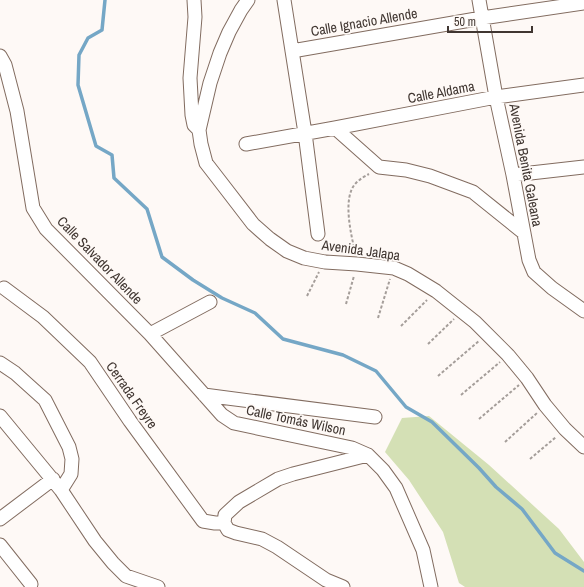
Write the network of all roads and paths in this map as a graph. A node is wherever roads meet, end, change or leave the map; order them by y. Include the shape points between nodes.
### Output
1 (194, 0) edge
2 (248, 0) edge
3 (284, 0) edge
4 (479, 0) edge
5 (584, 3) edge
6 (482, 18) junction
7 (292, 51) junction
8 (0, 56) edge
9 (584, 85) edge
10 (496, 97) junction
11 (335, 128) junction
12 (199, 130) junction
13 (305, 134) junction
14 (246, 144) dead end
15 (379, 167) junction
16 (584, 167) edge
17 (512, 175) junction
18 (524, 233) junction
19 (318, 234) dead end
20 (324, 262) junction
21 (358, 264) junction
22 (394, 268) junction
23 (4, 288) dead end
24 (436, 291) junction
25 (307, 296) dead end
26 (210, 302) dead end
27 (346, 304) dead end
28 (584, 311) edge
29 (462, 312) junction
30 (378, 318) dead end
31 (401, 326) dead end
32 (150, 334) junction
33 (487, 334) junction
34 (428, 344) dead end
35 (508, 355) junction
36 (0, 363) edge
37 (438, 376) dead end
38 (527, 378) junction
39 (204, 394) junction
40 (461, 395) dead end
41 (545, 405) junction
42 (0, 416) edge
43 (375, 417) dead end
44 (479, 420) dead end
45 (565, 429) junction
46 (504, 442) dead end
47 (584, 447) edge
48 (368, 455) junction
49 (530, 459) dead end
50 (53, 479) junction
51 (61, 490) junction
52 (0, 519) edge
53 (224, 523) junction
54 (0, 545) edge
55 (321, 583) edge
56 (31, 584) dead end
57 (158, 587) edge
58 (343, 587) edge
59 (431, 587) edge

1 - 12 street via 190,78 192,115 194,125
2 - 12 street via 232,26 220,53
3 - 7 street
4 - 6 street, Avenida Benita Galeana
5 - 6 street, Calle Ignacio Allende
6 - 7 street, Calle Ignacio Allende
6 - 10 street, Avenida Benita Galeana
7 - 13 street
8 - 32 street, Calle Salvador Allende via 17,111 33,208 46,229
9 - 10 street, Calle Aldama
10 - 11 street, Calle Aldama
10 - 17 street, Avenida Benita Galeana
11 - 13 street, Calle Aldama
11 - 15 street
12 - 20 street, Avenida Jalapa via 206,163 253,224 287,251
13 - 14 street, Calle Aldama
13 - 19 street
15 - 18 street via 430,176 473,192
15 - 21 path via 356,183 349,195 349,225
16 - 17 street
17 - 18 street, Avenida Benita Galeana
18 - 28 street, Avenida Benita Galeana via 534,272
20 - 21 street, Avenida Jalapa
20 - 25 path
21 - 22 street, Avenida Jalapa
21 - 27 path
22 - 24 street, Avenida Jalapa
22 - 30 path
23 - 53 street, Cerrada Freyre via 43,317 90,362 203,521
24 - 29 street, Avenida Jalapa
24 - 31 path
26 - 32 street
29 - 33 street, Avenida Jalapa
29 - 34 path
32 - 39 street, Calle Salvador Allende
33 - 35 street, Avenida Jalapa
33 - 37 path
35 - 38 street, Avenida Jalapa
35 - 40 path
36 - 51 street via 45,400 70,447 71,474
38 - 41 street, Avenida Jalapa
38 - 44 path
39 - 43 street, Calle Tomás Wilson
39 - 48 street, Calle Tomás Wilson via 222,415 234,423 340,445
41 - 45 street, Avenida Jalapa
41 - 46 path
42 - 50 street
45 - 47 street, Avenida Jalapa
45 - 49 path
48 - 53 street via 278,479 239,502 225,516
48 - 59 street, Calle Tomás Wilson via 396,488 423,550
50 - 51 street
50 - 52 street
51 - 57 street via 95,541 126,576
53 - 55 street via 228,530 262,539 277,547
54 - 56 street
55 - 58 street

